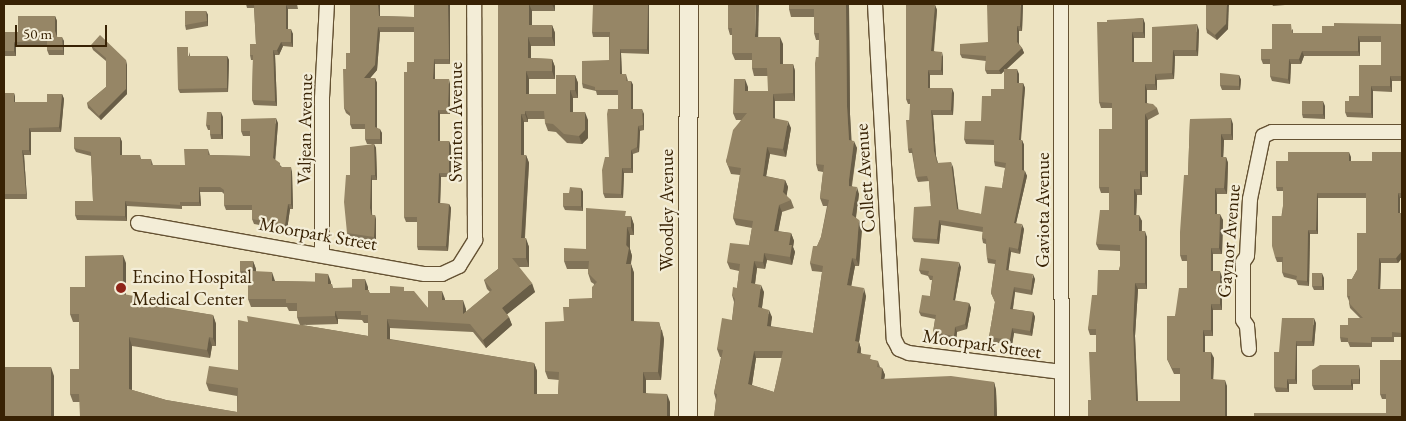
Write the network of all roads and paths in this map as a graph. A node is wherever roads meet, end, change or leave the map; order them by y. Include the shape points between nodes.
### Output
1 (327, 4) edge
2 (474, 4) edge
3 (689, 4) edge
4 (874, 4) edge
5 (1061, 4) edge
6 (1402, 132) edge
7 (138, 223) dead end
8 (475, 240) joint
9 (322, 254) junction
10 (1249, 348) dead end
11 (899, 349) joint
12 (1061, 372) junction
13 (688, 417) edge
14 (1062, 417) edge

1 - 9 street, Valjean Avenue via 322,98
2 - 8 street, Swinton Avenue
3 - 13 street, Woodley Avenue
4 - 11 street, Collett Avenue via 894,339
5 - 12 street, Gaviota Avenue
6 - 10 street, Gaynor Avenue via 1272,132 1263,136 1250,199 1247,256 1243,262 1243,320 1247,326
7 - 9 street, Moorpark Street
8 - 9 street, Moorpark Street via 459,266 442,274
11 - 12 street, Moorpark Street via 909,353
12 - 14 street, Gaviota Avenue

